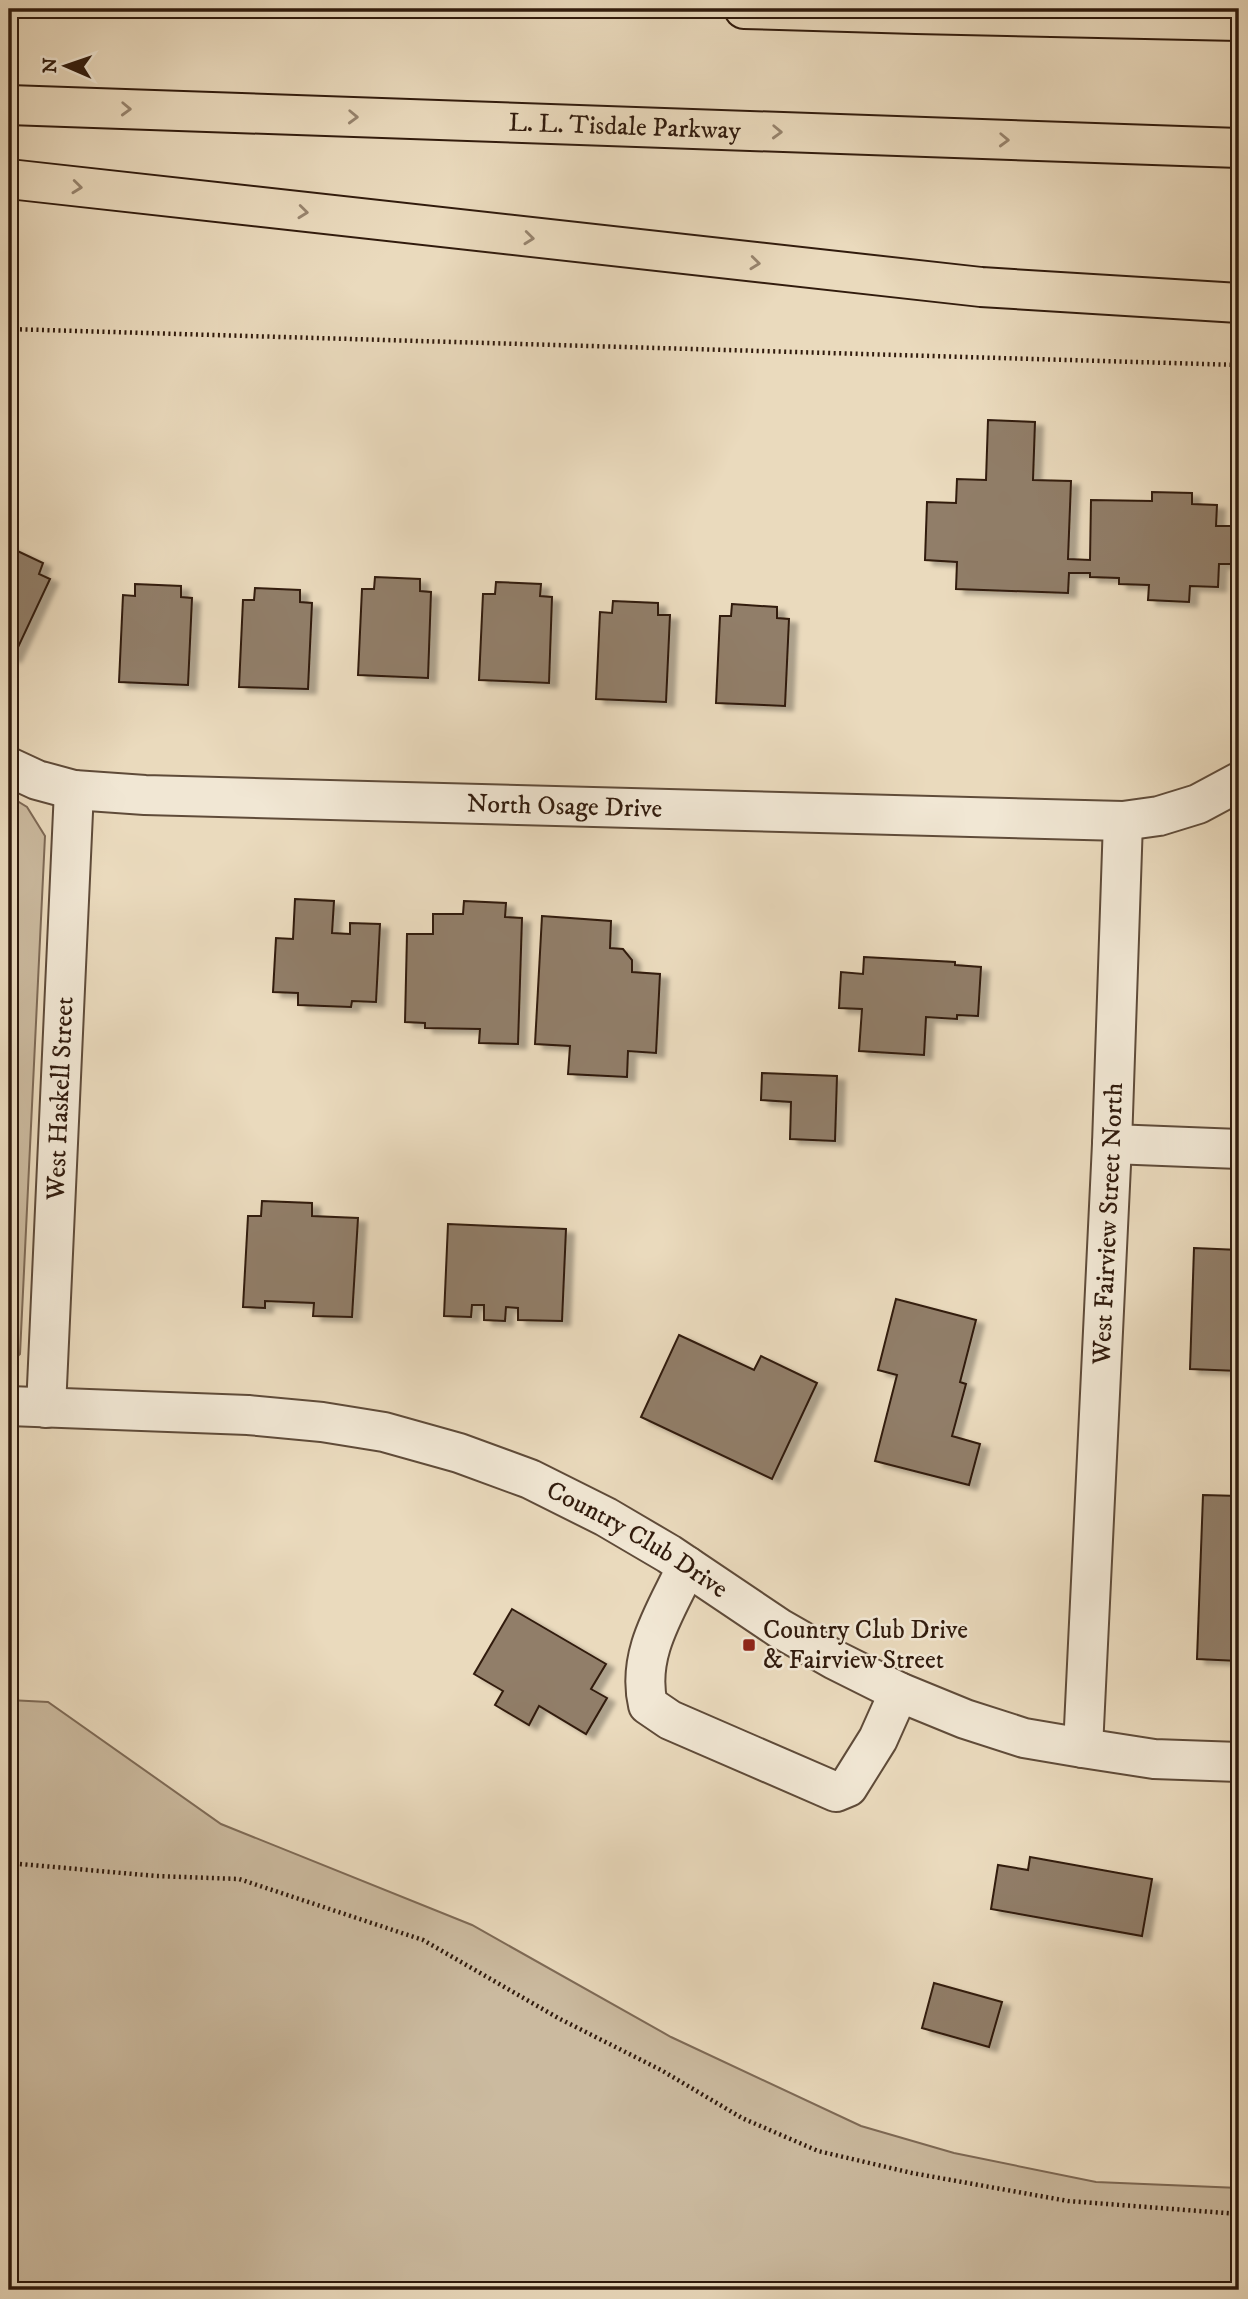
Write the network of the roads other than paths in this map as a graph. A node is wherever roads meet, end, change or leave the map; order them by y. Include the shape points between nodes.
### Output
1 (744, 9) edge
2 (1239, 20) edge
3 (9, 105) edge
4 (1239, 148) edge
5 (9, 179) edge
6 (1239, 303) edge
7 (9, 767) edge
8 (1239, 782) edge
9 (74, 790) junction
10 (1123, 821) junction
11 (1112, 1144) junction
12 (1239, 1149) edge
13 (9, 1406) edge
14 (46, 1408) junction
15 (687, 1566) junction
16 (899, 1692) junction
17 (1083, 1748) junction
18 (1239, 1762) edge

1 - 2 highway
3 -> 4 highway, L. L. Tisdale Parkway
5 -> 6 highway via 981,287
7 - 9 street, North Osage Drive
8 - 10 street via 1198,804
9 - 10 street, North Osage Drive
9 - 14 street, West Haskell Street
10 - 11 street, West Fairview Street North
11 - 12 street
11 - 17 street, West Fairview Street North
13 - 14 street, Country Club Drive
14 - 15 street, Country Club Drive via 248,1415 384,1432 530,1479 606,1517
15 - 16 street, Country Club Drive via 779,1628
15 - 16 street via 648,1648 643,1686 648,1705 670,1720 835,1792 848,1787 855,1777
16 - 17 street, Country Club Drive via 1024,1738
17 - 18 street, Country Club Drive via 1154,1759

